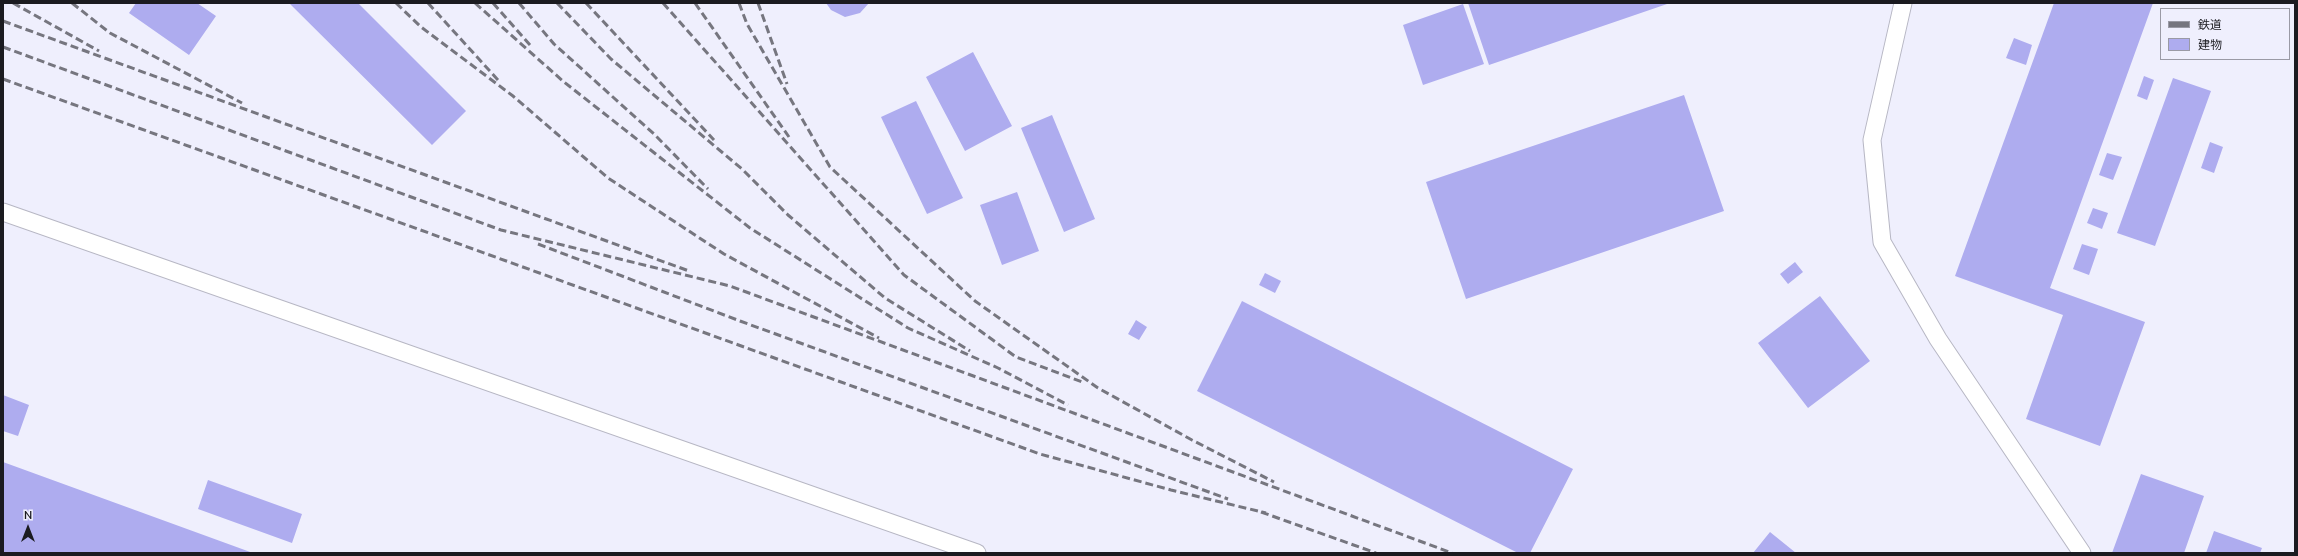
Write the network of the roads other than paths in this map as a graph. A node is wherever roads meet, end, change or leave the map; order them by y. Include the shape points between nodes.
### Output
1 (1903, 3) edge
2 (3, 212) edge
3 (978, 553) edge
4 (2082, 553) edge

1 - 4 lane via 1872,140 1882,242 1938,338
2 - 3 lane

